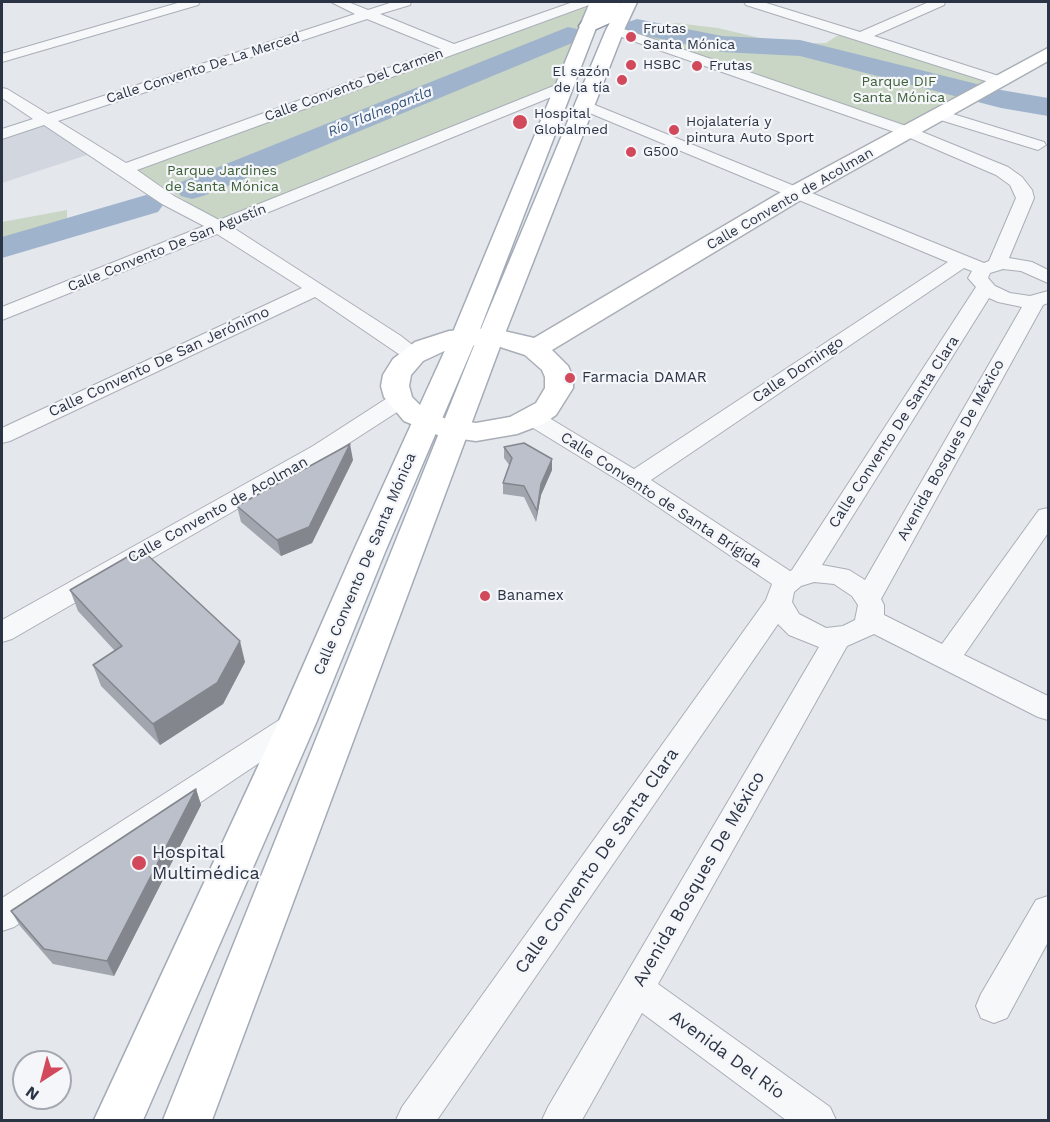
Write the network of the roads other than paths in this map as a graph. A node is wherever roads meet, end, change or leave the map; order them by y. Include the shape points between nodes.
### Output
1 (193, 2) edge
2 (338, 2) edge
3 (405, 2) edge
4 (584, 2) edge
5 (628, 2) edge
6 (756, 2) edge
7 (939, 2) edge
8 (368, 14) junction
9 (604, 15) edge
10 (861, 37) junction
11 (453, 49) junction
12 (1048, 54) edge
13 (2, 58) edge
14 (994, 85) junction
15 (566, 86) junction
16 (2, 92) edge
17 (585, 106) junction
18 (940, 115) junction
19 (46, 120) junction
20 (909, 132) junction
21 (2, 134) edge
22 (1038, 145) dead end
23 (124, 169) junction
24 (796, 193) junction
25 (219, 227) junction
26 (962, 261) junction
27 (988, 274) junction
28 (1048, 277) edge
29 (316, 289) junction
30 (1042, 299) edge
31 (2, 314) edge
32 (478, 337) junction
33 (535, 349) junction
34 (413, 355) junction
35 (427, 418) junction
36 (533, 418) junction
37 (2, 436) edge
38 (634, 480) junction
39 (1048, 516) edge
40 (790, 586) junction
41 (869, 609) junction
42 (2, 632) edge
43 (837, 638) junction
44 (947, 657) junction
45 (1048, 709) edge
46 (297, 723) junction
47 (1048, 911) edge
48 (2, 916) edge
49 (637, 989) junction
50 (994, 1006) dead end
51 (118, 1120) edge
52 (187, 1120) edge
53 (415, 1120) edge
54 (561, 1120) edge
55 (817, 1120) edge

1 - 13 street
2 - 8 street
3 - 8 street, Calle Convento De La Merced
4 - 11 street, Calle Convento Del Carmen
5 - 9 main road, Calle Convento De Santa Mónica
6 - 10 street
7 - 10 street
8 - 11 street
8 - 19 street, Calle Convento De La Merced
9 - 15 main road, Calle Convento De Santa Mónica
9 - 17 main road, Calle Convento De Santa Mónica
9 - 20 street, Calle Convento De Santa Clara
10 - 14 street
11 - 23 street, Calle Convento Del Carmen
12 - 14 main road, Calle Convento de Acolman
14 - 18 main road, Calle Convento de Acolman
15 - 25 street, Calle Convento De San Agustín
15 - 32 main road, Calle Convento De Santa Mónica
16 - 19 street
17 - 24 street
17 - 32 main road, Calle Convento De Santa Mónica
18 - 20 main road, Calle Convento de Acolman
18 - 22 street
19 - 21 street, Calle Convento De La Merced
19 - 23 street
20 - 24 main road, Calle Convento de Acolman
20 - 27 street, Calle Convento De Santa Clara via 1002,171 1023,190 1025,198
23 - 25 street via 165,198
24 - 26 street
24 - 33 main road, Calle Convento de Acolman
25 - 29 street
25 - 31 street, Calle Convento De San Agustín
26 - 27 street
26 - 38 street, Calle Domingo
27 - 28 street via 1025,266
27 - 30 street via 1010,300
27 - 40 street, Calle Convento De Santa Clara
29 - 34 street
29 - 37 street, Calle Convento De San Jerónimo
30 - 41 street, Avenida Bosques De México
32 - 33 main road via 522,343
32 - 34 main road via 434,344
32 - 35 main road, Calle Convento De Santa Mónica
33 - 36 main road via 554,366 559,377 554,399
34 - 35 main road via 397,375 395,386
35 - 36 main road via 497,430
35 - 42 street, Calle Convento de Acolman via 321,451
35 - 46 main road, Calle Convento De Santa Mónica
35 - 52 main road, Calle Convento De Santa Mónica
36 - 38 street, Calle Convento de Santa Brígida
38 - 40 street, Calle Convento de Santa Brígida
39 - 44 street
40 - 41 street via 814,573 840,576 861,589
40 - 43 street via 789,621 824,638
40 - 53 street, Calle Convento De Santa Clara
41 - 43 street via 858,632
41 - 44 street
43 - 49 street, Avenida Bosques De México
44 - 45 street
46 - 48 street
46 - 51 main road, Calle Convento De Santa Mónica
47 - 50 street
49 - 54 street, Avenida Bosques De México
49 - 55 street, Avenida Del Río

